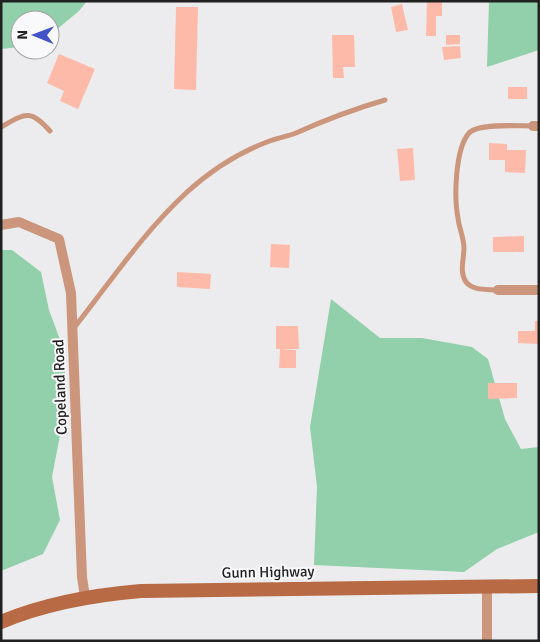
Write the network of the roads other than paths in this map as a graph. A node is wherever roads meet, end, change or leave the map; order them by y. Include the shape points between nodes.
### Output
1 (385, 100) dead end
2 (536, 126) edge
3 (1, 127) edge
4 (50, 132) dead end
5 (1, 225) edge
6 (498, 290) joint
7 (539, 290) edge
8 (72, 330) junction
9 (539, 586) edge
10 (487, 587) junction
11 (85, 597) junction
12 (1, 622) edge
13 (486, 641) edge

1 - 8 lane via 267,142 202,179 137,244
2 - 6 lane via 480,127 470,132 463,143 455,194 464,249 465,281 473,288
3 - 4 lane via 30,114
5 - 8 street, Copeland Road via 19,222 59,239 71,293
6 - 7 street
8 - 11 street, Copeland Road
9 - 10 main road, Gunn Highway
10 - 11 main road, Gunn Highway via 175,590
10 - 13 street
11 - 12 main road, Gunn Highway

